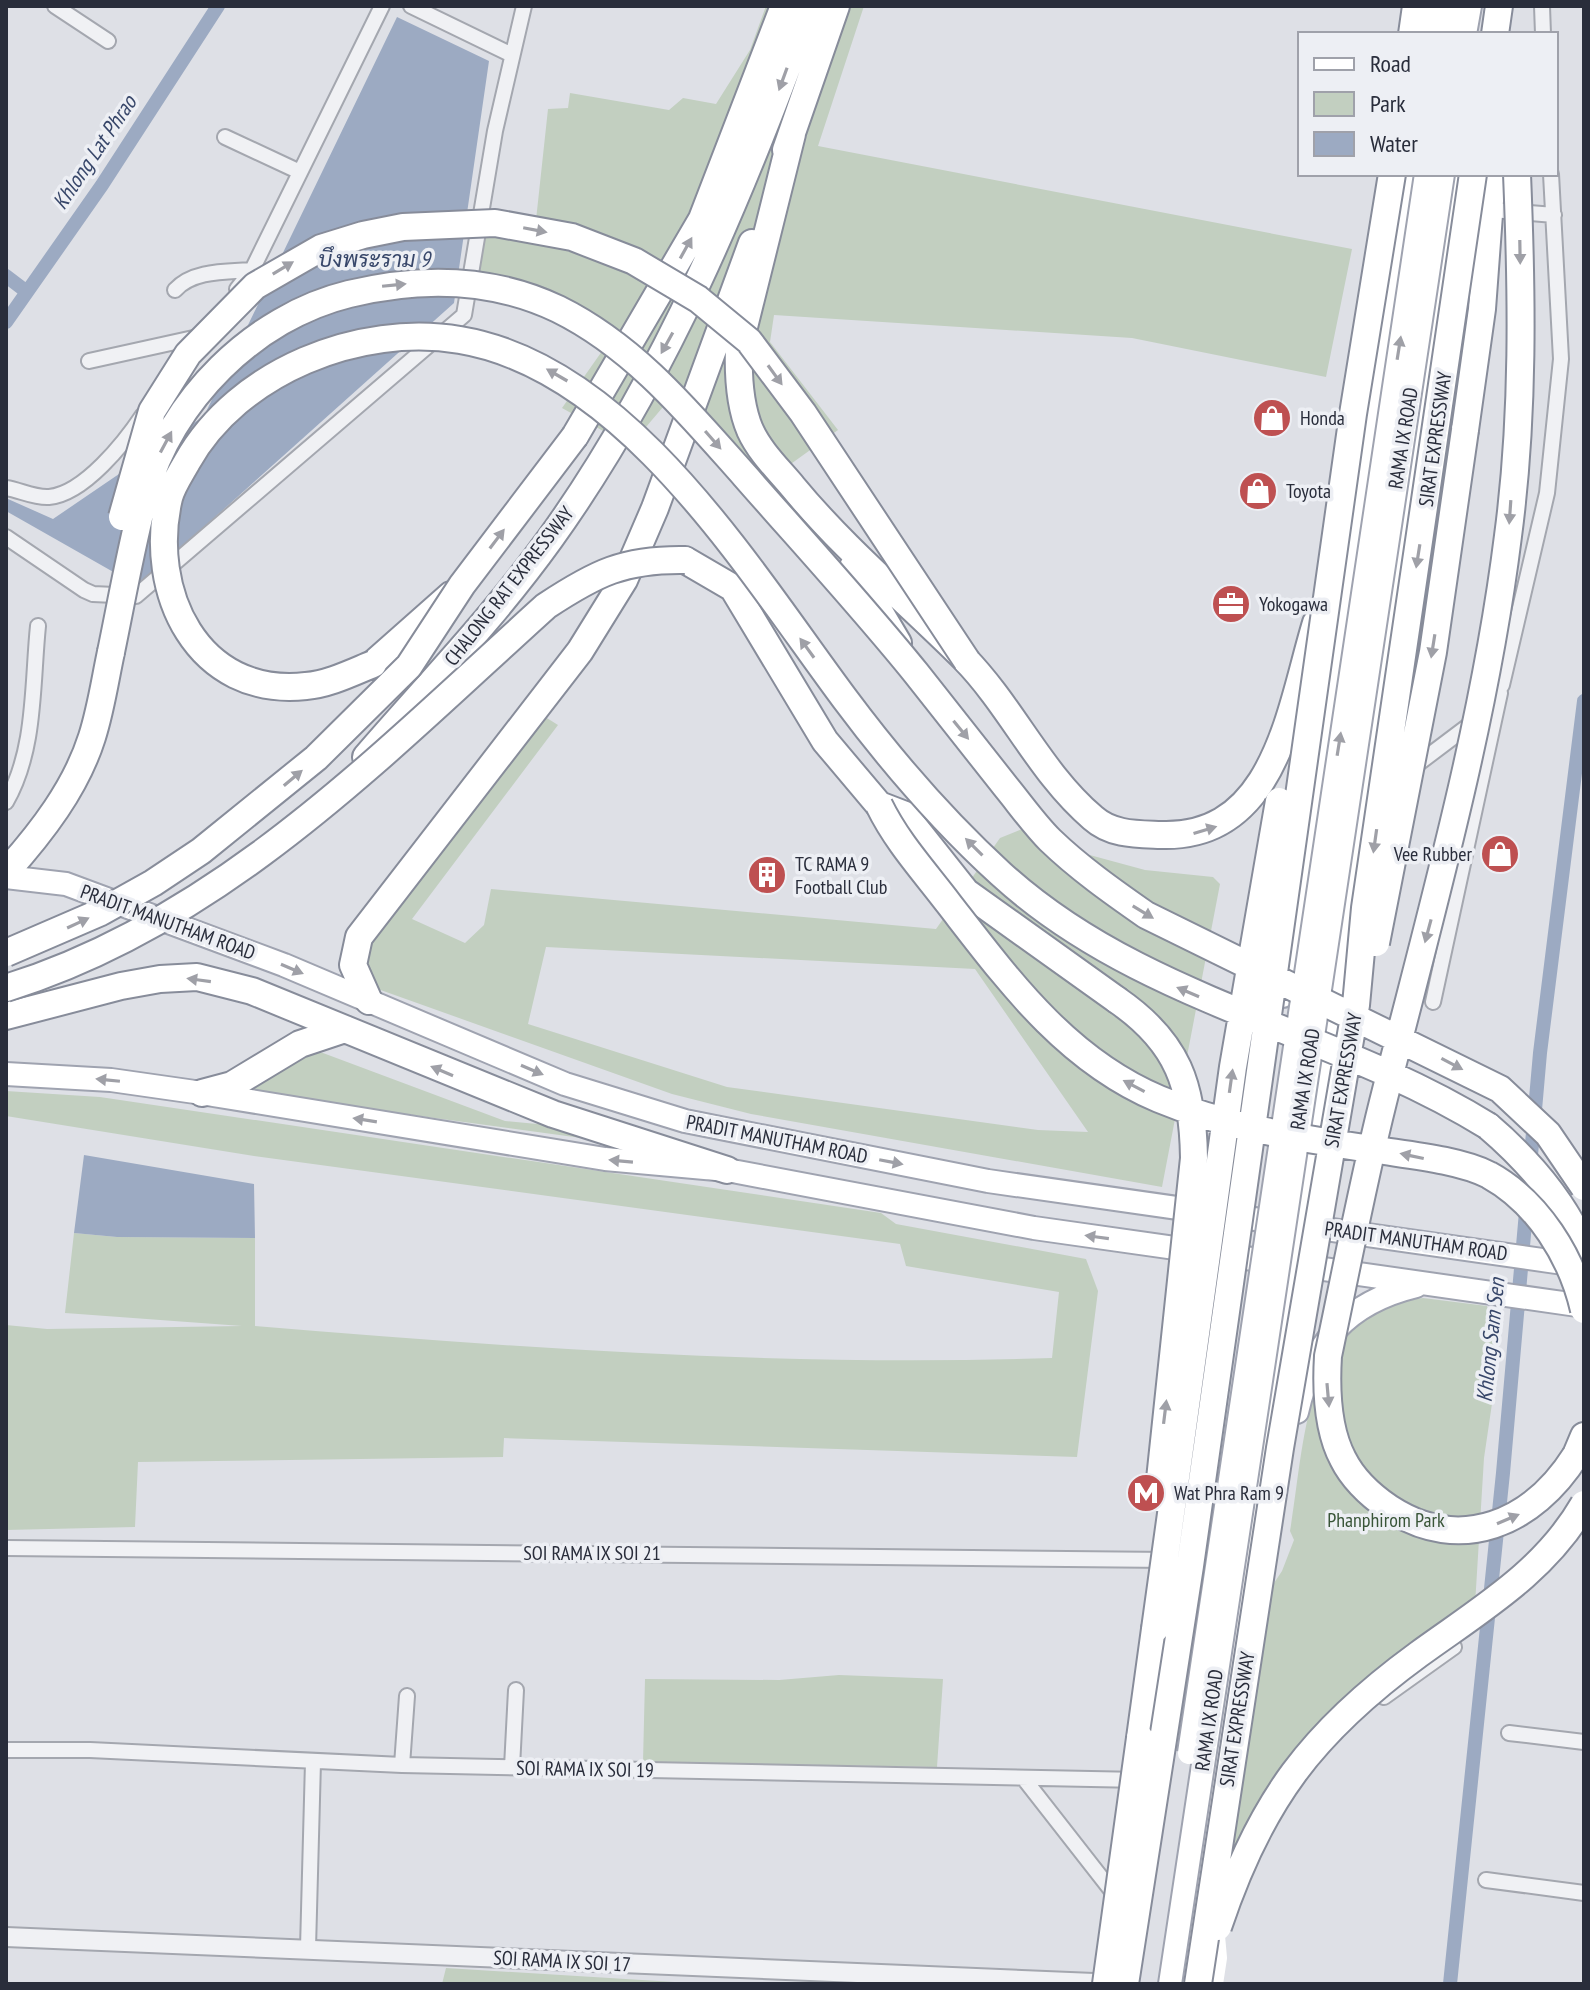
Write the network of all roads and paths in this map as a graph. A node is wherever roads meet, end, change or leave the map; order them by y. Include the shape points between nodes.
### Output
1 (55, 6) edge
2 (382, 6) edge
3 (411, 6) edge
4 (524, 6) edge
5 (784, 6) edge
6 (810, 6) edge
7 (836, 6) edge
8 (1416, 6) edge
9 (1433, 6) edge
10 (1452, 6) edge
11 (1514, 6) edge
12 (1542, 6) edge
13 (75, 11) edge
14 (1412, 32) edge
15 (1428, 32) edge
16 (1448, 32) edge
17 (1512, 32) edge
18 (1543, 32) edge
19 (108, 41) dead end
20 (512, 55) junction
21 (792, 134) junction
22 (225, 137) dead end
23 (300, 172) junction
24 (1392, 176) edge
25 (1407, 176) edge
26 (1426, 176) edge
27 (1443, 176) edge
28 (1455, 176) edge
29 (1473, 176) edge
30 (1492, 176) edge
31 (1517, 176) edge
32 (1551, 176) edge
33 (1492, 210) junction
34 (1554, 215) junction
35 (252, 270) junction
36 (175, 290) dead end
37 (198, 337) junction
38 (89, 361) dead end
39 (6, 488) edge
40 (829, 530) junction
41 (6, 537) edge
42 (1332, 569) junction
43 (462, 585) junction
44 (38, 626) dead end
45 (111, 652) junction
46 (1333, 658) junction
47 (967, 661) junction
48 (912, 669) junction
49 (1502, 685) junction
50 (925, 798) junction
51 (6, 802) edge
52 (328, 802) junction
53 (1361, 802) junction
54 (879, 805) junction
55 (6, 875) edge
56 (6, 953) edge
57 (1051, 955) junction
58 (6, 988) edge
59 (369, 1001) junction
60 (1433, 1002) dead end
61 (1356, 1005) junction
62 (6, 1016) edge
63 (1327, 1023) junction
64 (345, 1029) junction
65 (6, 1074) edge
66 (202, 1093) junction
67 (1263, 1125) junction
68 (819, 1148) junction
69 (727, 1170) junction
70 (815, 1186) junction
71 (1584, 1187) edge
72 (1166, 1206) junction
73 (1249, 1218) junction
74 (1298, 1224) junction
75 (1339, 1230) junction
76 (1174, 1248) junction
77 (1584, 1249) edge
78 (1243, 1258) junction
79 (1293, 1265) junction
80 (1584, 1266) edge
81 (1425, 1283) junction
82 (1584, 1308) edge
83 (1584, 1436) edge
84 (1204, 1452) junction
85 (1263, 1465) junction
86 (1584, 1504) edge
87 (6, 1548) edge
88 (1179, 1560) junction
89 (1246, 1576) junction
90 (1155, 1629) junction
91 (1423, 1639) dead end
92 (1454, 1647) dead end
93 (1435, 1660) junction
94 (516, 1690) dead end
95 (407, 1696) dead end
96 (1509, 1733) dead end
97 (1584, 1742) edge
98 (6, 1750) edge
99 (313, 1762) junction
100 (402, 1765) junction
101 (512, 1767) junction
102 (1130, 1779) junction
103 (1025, 1780) junction
104 (1165, 1781) junction
105 (1204, 1829) junction
106 (1486, 1880) dead end
107 (1111, 1890) junction
108 (1584, 1893) edge
109 (6, 1937) edge
110 (1216, 1937) junction
111 (308, 1948) junction
112 (1110, 1984) edge
113 (1135, 1984) edge
114 (1155, 1984) edge
115 (1170, 1984) edge
116 (1184, 1984) edge
117 (1199, 1984) edge
118 (1213, 1984) edge

1 - 13 street
2 - 23 street
3 - 20 street
4 - 20 street
43 -> 5 highway, CHALONG RAT EXPRESSWAY, bridge via 575,436 702,219
6 -> 52 highway, CHALONG RAT EXPRESSWAY, bridge via 721,234 684,313 593,474 498,606
7 - 21 highway
8 - 14 highway
9 - 15 main road
10 - 16 main road
11 - 17 highway
12 - 18 street
13 - 19 street
20 - 41 street via 464,315 136,596 84,590
21 - 40 highway via 744,319 738,374 758,445
21 - 59 highway, bridge via 624,580 580,651 359,937 353,965
22 - 23 street
23 - 35 street
24 - 42 highway, bridge
25 - 46 main road, RAMA IX ROAD
114 -> 26 main road, RAMA IX ROAD, bridge
27 - 115 main road, RAMA IX ROAD, bridge
28 - 53 main road, RAMA IX ROAD
29 -> 61 highway, SIRAT EXPRESSWAY, bridge via 1365,908
30 - 33 highway
31 -> 83 highway, bridge via 1521,351 1509,533 1496,620 1443,869 1365,1181 1328,1356 1327,1384 1341,1457 1356,1478 1405,1519 1442,1530 1472,1531 1536,1503 1558,1483
32 - 34 street
33 - 34 street
33 -> 61 highway, bridge via 1433,652 1377,942
34 - 49 street via 1561,359 1547,493
35 - 36 street via 195,276
35 - 37 street
37 - 38 street
37 - 39 street via 131,433 74,487 52,497
40 - 47 highway, bridge
40 - 48 highway, bridge
47 -> 42 highway, bridge via 1060,786 1095,820 1128,834 1193,834 1240,810 1273,765
42 - 112 highway, bridge via 1190,1566
50 -> 43 highway, bridge via 725,536 634,435 566,379 513,352 430,336 377,339 291,366 221,417 193,451 169,494 162,559 171,601 194,640 215,662 270,686 306,686 373,664
56 -> 43 highway, CHALONG RAT EXPRESSWAY, bridge via 153,883 263,803 409,666
44 - 51 street via 27,749
45 -> 47 highway, bridge via 116,545 129,484 152,411 188,354 255,286 321,248 403,227 495,223 572,237 634,261 698,299 749,341 803,413
45 -> 48 highway, bridge via 145,492 175,426 226,361 262,334 337,297 387,285 438,281 488,285 555,308 597,330 665,386
45 - 55 highway via 92,738 75,776
46 - 67 main road, RAMA IX ROAD
90 -> 46 highway, bridge via 1233,1067 1279,801 1290,743 1308,696
48 -> 71 highway, bridge via 1048,838 1104,886 1158,921 1500,1089 1548,1134
49 - 53 street via 1480,717 1454,739
49 - 60 street
50 - 57 highway via 943,843
77 -> 50 highway, bridge via 1574,1225 1535,1169 1488,1126 1419,1088 1122,960 1061,922 1003,876
52 - 54 highway, bridge via 546,606 594,576 647,559 685,560 733,588 825,741
52 - 58 highway, CHALONG RAT EXPRESSWAY, bridge via 166,918 98,953
53 - 63 main road, RAMA IX ROAD
54 - 57 highway via 905,815 966,892
82 -> 54 highway, bridge via 1565,1257 1544,1223 1488,1175 1399,1154 1235,1127 1157,1098 1102,1069 1049,1027 1001,971 893,833
55 -> 59 main road, PRADIT MANUTHAM ROAD via 66,884
90 -> 57 highway, bridge via 1162,1441 1194,1158 1194,1112 1165,1041 1144,1019
59 -> 68 main road, PRADIT MANUTHAM ROAD via 565,1084 685,1121
61 - 117 highway, SIRAT EXPRESSWAY, bridge via 1260,1569
64 -> 62 highway via 252,991 197,977 121,986
63 - 74 main road, RAMA IX ROAD
63 - 75 main road via 1341,1113 1329,1197 1330,1215
64 - 66 highway via 300,1044 232,1085
69 -> 64 highway via 553,1114
66 -> 65 main road, PRADIT MANUTHAM ROAD via 111,1080
69 -> 66 main road, PRADIT MANUTHAM ROAD via 605,1159
67 - 72 main road via 1227,1167
67 - 73 main road, RAMA IX ROAD
68 - 70 main road via 824,1162
68 -> 72 main road, PRADIT MANUTHAM ROAD via 988,1181
69 - 70 main road, PRADIT MANUTHAM ROAD
76 -> 70 main road, PRADIT MANUTHAM ROAD via 1034,1228
72 - 73 main road, PRADIT MANUTHAM ROAD
73 - 74 main road, PRADIT MANUTHAM ROAD
73 - 78 main road, RAMA IX ROAD
74 - 75 main road, PRADIT MANUTHAM ROAD
74 - 79 main road, RAMA IX ROAD
75 - 80 main road, PRADIT MANUTHAM ROAD
76 - 78 main road, PRADIT MANUTHAM ROAD
76 - 84 main road via 1195,1260 1208,1277 1214,1306
78 - 79 main road, PRADIT MANUTHAM ROAD
78 - 84 main road, RAMA IX ROAD
79 - 81 main road, PRADIT MANUTHAM ROAD
79 - 85 main road, RAMA IX ROAD
81 - 82 main road, PRADIT MANUTHAM ROAD
81 - 89 main road via 1357,1309 1316,1353 1303,1388 1268,1553
84 - 85 main road via 1241,1446
84 - 88 main road, RAMA IX ROAD
84 - 104 main road, RAMA IX ROAD via 1209,1486
85 - 89 main road, RAMA IX ROAD
86 - 117 highway, bridge via 1568,1531 1523,1578 1374,1688 1308,1752 1281,1787 1245,1852
87 - 88 street, SOI RAMA IX SOI 21
88 - 102 main road, RAMA IX ROAD via 1146,1651
89 - 105 main road, RAMA IX ROAD
90 - 112 highway, bridge
91 - 93 street
92 - 93 street
93 - 110 street via 1348,1724 1299,1776 1253,1839
94 - 101 street
95 - 100 street
96 - 97 street
98 - 99 street, SOI RAMA IX SOI 19
99 - 100 street, SOI RAMA IX SOI 19
99 - 111 street
100 - 101 street, SOI RAMA IX SOI 19
101 - 103 street, SOI RAMA IX SOI 19
102 - 103 street, SOI RAMA IX SOI 19
102 - 104 street, SOI RAMA IX SOI 19
102 - 107 main road, RAMA IX ROAD
103 - 107 street
104 - 113 main road, RAMA IX ROAD
105 - 110 main road, RAMA IX ROAD
105 - 116 main road, RAMA IX ROAD
106 - 108 street
107 - 112 main road, RAMA IX ROAD
109 - 111 street, SOI RAMA IX SOI 17
110 - 118 main road, RAMA IX ROAD
111 - 112 street, SOI RAMA IX SOI 17

